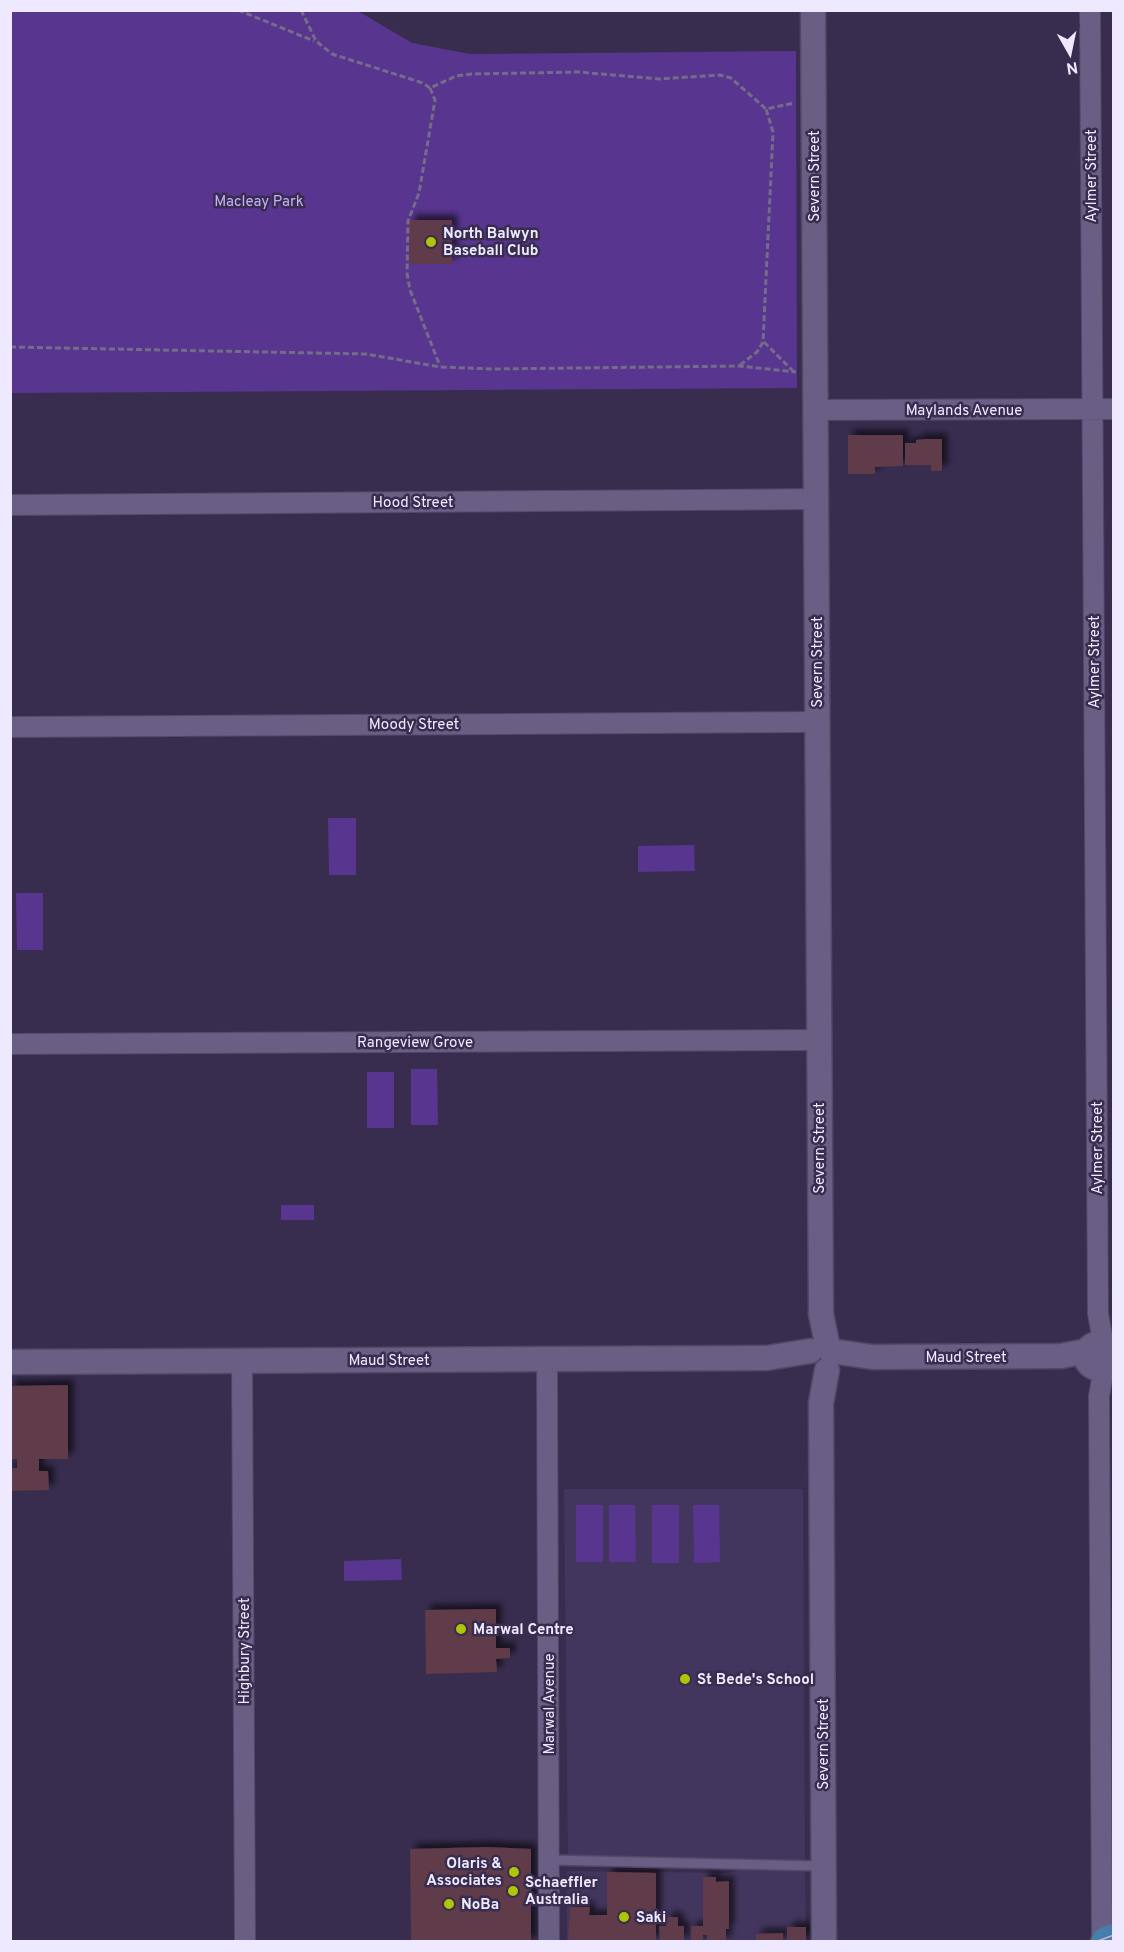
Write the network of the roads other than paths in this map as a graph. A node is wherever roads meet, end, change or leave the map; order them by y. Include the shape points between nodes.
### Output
1 (813, 10) edge
2 (1090, 10) edge
3 (1093, 409) junction
4 (1113, 409) edge
5 (815, 410) junction
6 (815, 499) junction
7 (10, 505) edge
8 (817, 722) junction
9 (10, 727) edge
10 (819, 1040) junction
11 (10, 1044) edge
12 (1101, 1356) edge
13 (547, 1359) junction
14 (821, 1359) junction
15 (242, 1361) junction
16 (10, 1362) edge
17 (549, 1860) junction
18 (824, 1866) junction
19 (1113, 1939) edge
20 (245, 1941) edge
21 (549, 1941) edge
22 (824, 1941) edge
23 (1104, 1941) edge

1 - 5 street, Severn Street
2 - 3 street, Aylmer Street
3 - 4 street, Maylands Avenue
3 - 5 street, Maylands Avenue
3 - 12 street, Aylmer Street
5 - 6 street, Severn Street
6 - 7 street, Hood Street
6 - 8 street, Severn Street
8 - 9 street, Moody Street
8 - 10 street, Severn Street
10 - 11 street, Rangeview Grove
10 - 14 street, Severn Street
12 - 14 street, Maud Street
12 - 23 street, Aylmer Street via 1098,1396
13 - 14 street, Maud Street
13 - 15 street, Maud Street
13 - 17 street, Marwal Avenue
14 - 18 street, Severn Street
15 - 16 street, Maud Street
15 - 20 street, Highbury Street
17 - 18 lane
17 - 21 street, Marwal Avenue
18 - 22 street, Severn Street
19 - 23 main road

